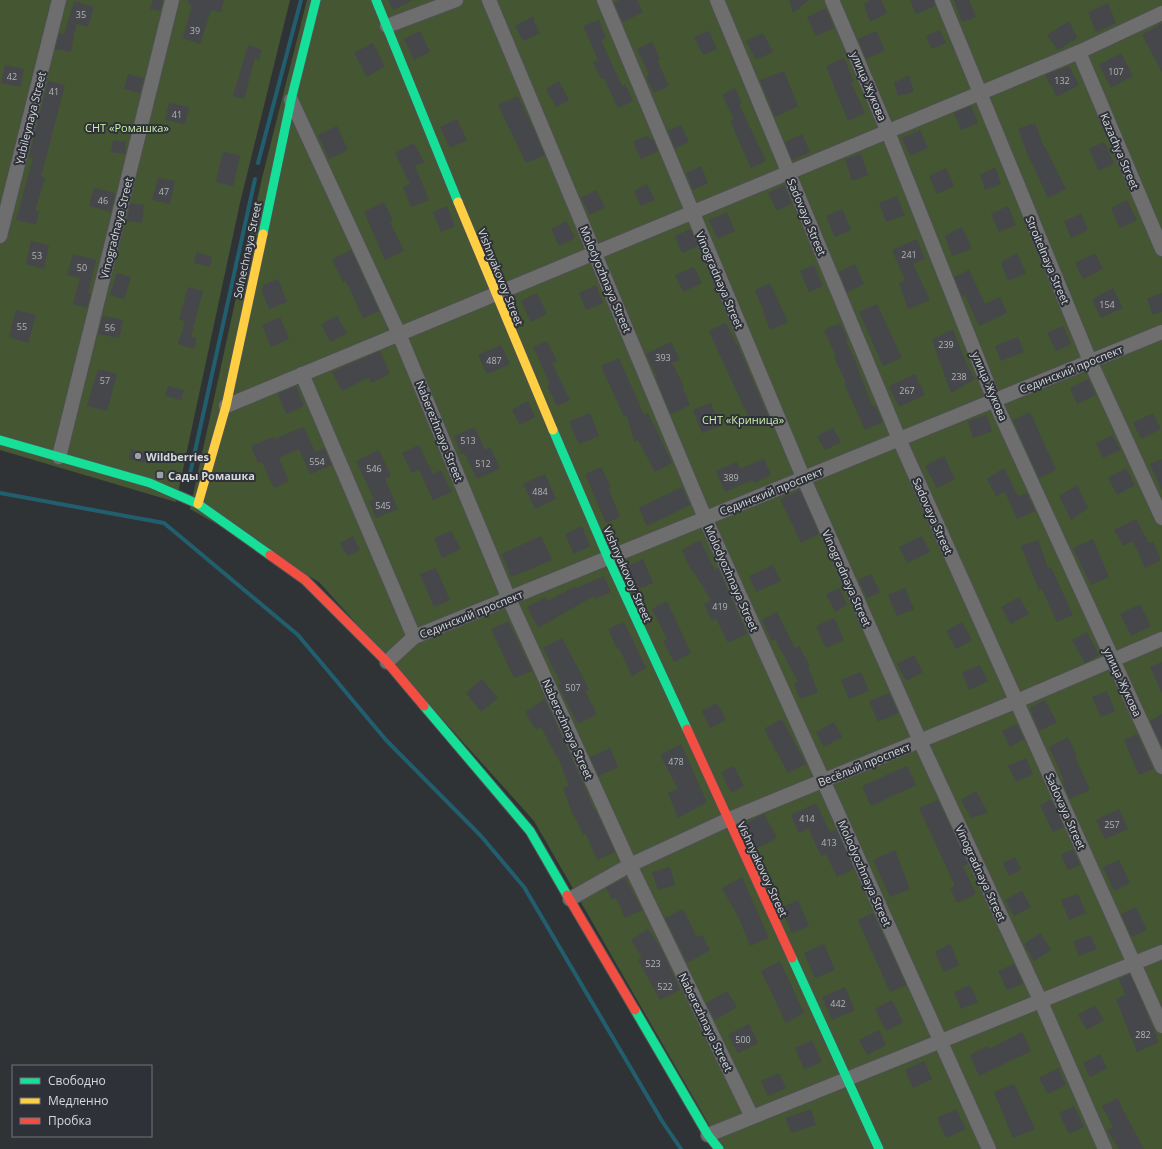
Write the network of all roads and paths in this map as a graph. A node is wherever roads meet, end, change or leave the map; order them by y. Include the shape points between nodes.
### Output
1 (59, 0) edge
2 (172, 0) edge
3 (316, 0) edge
4 (376, 0) edge
5 (456, 0) edge
6 (489, 0) edge
7 (604, 0) edge
8 (717, 0) edge
9 (832, 0) edge
10 (942, 0) edge
11 (1162, 13) edge
12 (387, 26) junction
13 (1079, 52) junction
14 (978, 92) junction
15 (291, 100) junction
16 (888, 132) junction
17 (788, 172) junction
18 (691, 212) junction
19 (0, 236) edge
20 (1162, 249) edge
21 (595, 252) junction
22 (494, 294) junction
23 (1162, 332) edge
24 (400, 334) junction
25 (1090, 361) junction
26 (302, 374) junction
27 (994, 400) junction
28 (226, 406) junction
29 (899, 439) junction
30 (0, 440) edge
31 (59, 457) junction
32 (803, 477) junction
33 (198, 504) junction
34 (705, 518) junction
35 (1162, 518) edge
36 (608, 558) junction
37 (509, 599) junction
38 (414, 636) junction
39 (1162, 639) edge
40 (1112, 659) junction
41 (386, 662) junction
42 (1017, 701) junction
43 (920, 741) junction
44 (1162, 767) edge
45 (824, 781) junction
46 (727, 820) junction
47 (630, 865) junction
48 (570, 899) junction
49 (1162, 952) edge
50 (1134, 964) junction
51 (1041, 1002) junction
52 (1162, 1026) edge
53 (940, 1043) junction
54 (848, 1080) junction
55 (752, 1117) junction
56 (708, 1135) junction
57 (718, 1149) edge
58 (879, 1149) edge
59 (989, 1149) edge
60 (1105, 1149) edge

1 - 19 street, Yubileynaya Street
2 - 31 street, Vinogradnaya Street
3 - 15 street, Solnechnaya Street
4 - 12 street, Vishnyakovoy Street
5 - 12 street
6 - 21 street, Molodyozhnaya Street
7 - 18 street, Vinogradnaya Street
8 - 17 street, Sadovaya Street
9 - 16 street, улица Жукова
10 - 14 street, Stroitelnaya Street
11 - 13 street
12 - 22 street, Vishnyakovoy Street
13 - 14 street
13 - 20 street, Kazachya Street
14 - 16 street
14 - 25 street, Stroitelnaya Street
15 - 24 street, Naberezhnaya Street
15 - 28 street, Solnechnaya Street
16 - 17 street
16 - 27 street, улица Жукова
17 - 18 street
17 - 29 street, Sadovaya Street
18 - 21 street
18 - 32 street, Vinogradnaya Street
21 - 22 street
21 - 34 street, Molodyozhnaya Street
22 - 24 street
22 - 36 street, Vishnyakovoy Street
23 - 25 street, Сединский проспект
24 - 26 street
24 - 37 street, Naberezhnaya Street
25 - 27 street, Сединский проспект
25 - 35 street, Stroitelnaya Street
26 - 28 street
26 - 38 street
27 - 29 street, Сединский проспект
27 - 40 street, улица Жукова
28 - 33 street, Solnechnaya Street
29 - 32 street, Сединский проспект
29 - 42 street, Sadovaya Street
30 - 31 street
31 - 33 street via 150,483
32 - 34 street, Сединский проспект
32 - 43 street, Vinogradnaya Street
33 - 41 street via 305,580
34 - 36 street, Сединский проспект
34 - 45 street, Molodyozhnaya Street
36 - 37 street, Сединский проспект
36 - 46 street, Vishnyakovoy Street
37 - 38 street, Сединский проспект
37 - 47 street, Naberezhnaya Street
38 - 41 street, Сединский проспект
39 - 40 street, Весёлый проспект
40 - 42 street, Весёлый проспект
40 - 44 street, улица Жукова
41 - 48 street via 530,831
42 - 43 street, Весёлый проспект
42 - 50 street, Sadovaya Street
43 - 45 street, Весёлый проспект
43 - 51 street, Vinogradnaya Street
45 - 46 street, Весёлый проспект
45 - 53 street, Molodyozhnaya Street
46 - 47 street, Весёлый проспект
46 - 54 street, Vishnyakovoy Street
47 - 48 street, Весёлый проспект
47 - 55 street, Naberezhnaya Street
48 - 56 street
49 - 50 street
50 - 51 street
50 - 52 street, Sadovaya Street
51 - 53 street
51 - 60 street, Vinogradnaya Street
53 - 54 street
53 - 59 street, Molodyozhnaya Street
54 - 55 street
54 - 58 street, Vishnyakovoy Street
55 - 56 street
56 - 57 street

